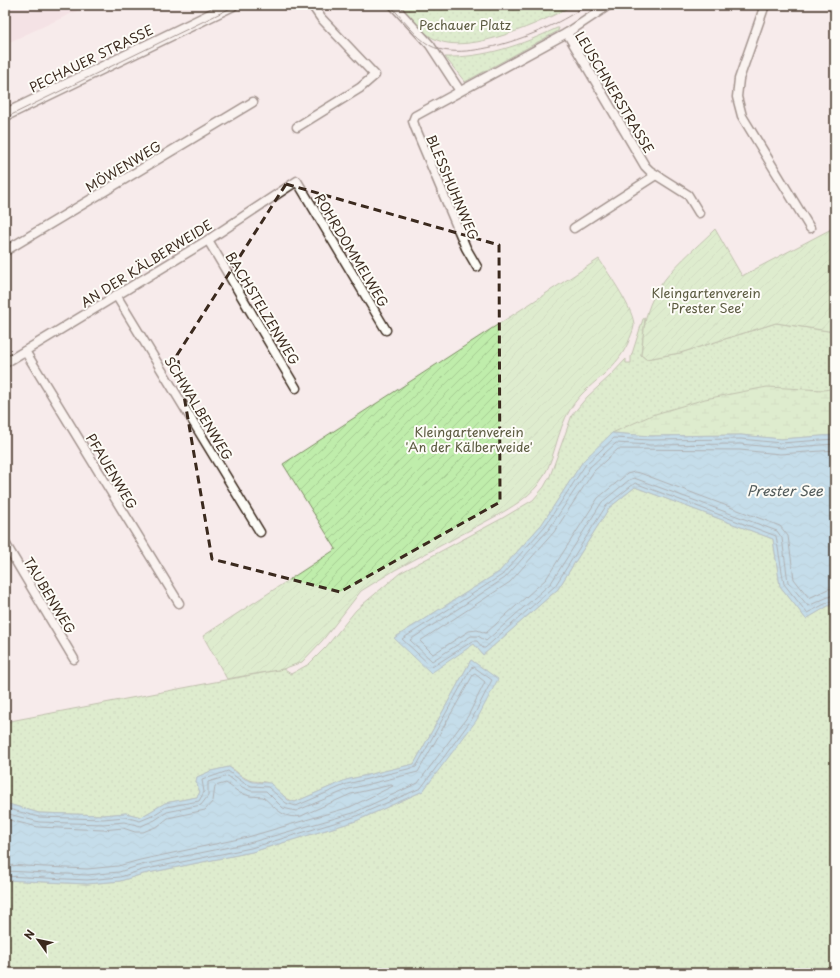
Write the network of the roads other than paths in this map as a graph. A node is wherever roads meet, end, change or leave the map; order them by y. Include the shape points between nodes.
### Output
1 (232, 5) edge
2 (312, 5) edge
3 (393, 5) edge
4 (609, 5) edge
5 (765, 5) edge
6 (567, 33) junction
7 (460, 91) junction
8 (253, 102) dead end
9 (5, 115) edge
10 (415, 116) joint
11 (297, 127) dead end
12 (656, 175) junction
13 (297, 182) joint
14 (699, 213) dead end
15 (574, 228) dead end
16 (810, 228) dead end
17 (208, 240) junction
18 (5, 251) edge
19 (477, 267) dead end
20 (116, 295) junction
21 (386, 330) dead end
22 (25, 351) junction
23 (5, 363) edge
24 (296, 388) dead end
25 (260, 532) dead end
26 (5, 544) edge
27 (179, 603) dead end
28 (74, 659) dead end

1 - 9 main road, PECHAUER STRASSE
2 - 11 street via 321,18 375,75 360,88
3 - 7 street via 430,45
4 - 6 street
5 - 16 street via 739,80 737,97 742,116
6 - 7 street, LEUSCHNERSTRASSE
6 - 12 street, LEUSCHNERSTRASSE via 645,166
7 - 10 street, LEUSCHNERSTRASSE
8 - 18 street, MÖWENWEG
10 - 19 street, BLESSHUHNWEG via 415,127 466,248
12 - 14 street, LEUSCHNERSTRASSE via 688,195
12 - 15 street
13 - 17 street, AN DER KÄLBERWEIDE
13 - 21 street, ROHRDOMMELWEG
17 - 20 street, AN DER KÄLBERWEIDE
17 - 24 street, BACHSTELZENWEG
20 - 22 street, AN DER KÄLBERWEIDE
20 - 25 street, SCHWALBENWEG
22 - 23 street, AN DER KÄLBERWEIDE
22 - 27 street, PFAUENWEG
26 - 28 street, TAUBENWEG

